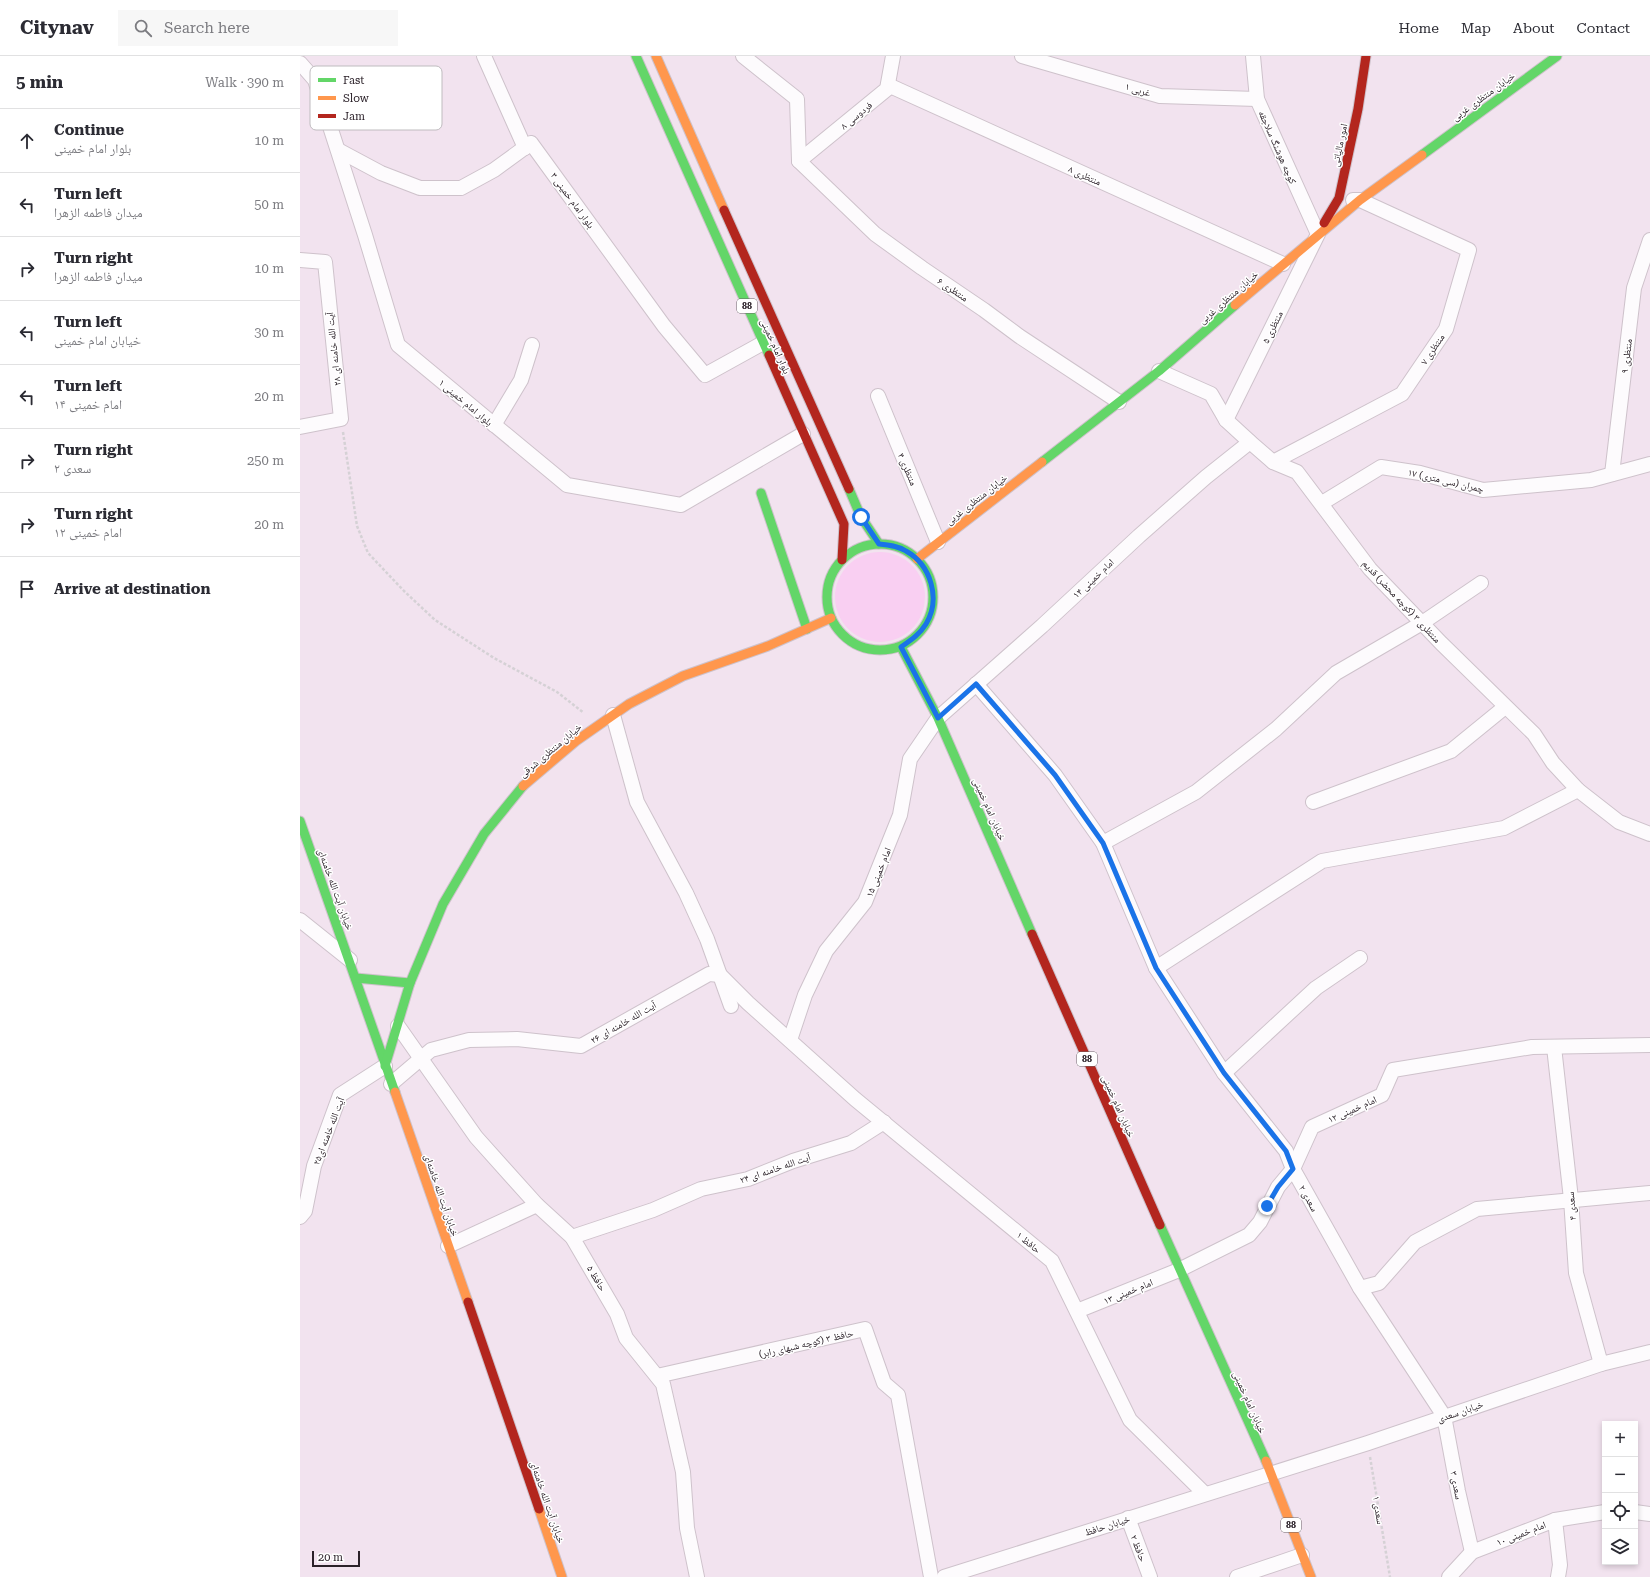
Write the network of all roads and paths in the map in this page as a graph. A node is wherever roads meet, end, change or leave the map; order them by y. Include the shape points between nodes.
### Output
1 (484, 56) edge
2 (636, 56) edge
3 (656, 56) edge
4 (743, 56) edge
5 (893, 56) edge
6 (1022, 56) edge
7 (1253, 56) edge
8 (1366, 56) edge
9 (1557, 56) edge
10 (300, 64) edge
11 (310, 75) edge
12 (888, 85) junction
13 (1258, 99) junction
14 (331, 130) edge
15 (525, 148) junction
16 (338, 150) junction
17 (799, 161) junction
18 (1339, 198) junction
19 (1360, 200) junction
20 (1318, 234) junction
21 (1650, 240) edge
22 (300, 260) edge
23 (1283, 264) junction
24 (764, 344) junction
25 (532, 345) dead end
26 (1159, 371) junction
27 (878, 396) dead end
28 (1119, 402) junction
29 (1226, 420) junction
30 (494, 425) junction
31 (300, 427) edge
32 (342, 427) dead end
33 (804, 434) junction
34 (1250, 442) junction
35 (1273, 462) junction
36 (1650, 464) edge
37 (1612, 474) junction
38 (761, 493) dead end
39 (1322, 503) junction
40 (938, 542) junction
41 (879, 544) junction
42 (917, 559) junction
43 (842, 560) junction
44 (1481, 583) dead end
45 (831, 618) junction
46 (1422, 623) junction
47 (807, 628) junction
48 (901, 647) junction
49 (976, 684) junction
50 (1506, 707) junction
51 (613, 715) junction
52 (938, 718) junction
53 (599, 725) junction
54 (1578, 790) junction
55 (1313, 802) dead end
56 (300, 821) edge
57 (1650, 834) edge
58 (1103, 843) junction
59 (300, 920) edge
60 (1360, 958) dead end
61 (350, 961) junction
62 (1156, 968) junction
63 (720, 975) junction
64 (356, 978) junction
65 (410, 983) junction
66 (731, 1006) dead end
67 (398, 1026) junction
68 (790, 1040) junction
69 (1650, 1045) edge
70 (1554, 1047) junction
71 (385, 1066) junction
72 (1224, 1073) junction
73 (391, 1084) junction
74 (884, 1122) junction
75 (1293, 1169) junction
76 (1650, 1193) edge
77 (1571, 1199) junction
78 (537, 1205) junction
79 (300, 1217) edge
80 (572, 1237) junction
81 (448, 1246) junction
82 (1179, 1270) junction
83 (1360, 1288) junction
84 (1077, 1311) junction
85 (1650, 1352) edge
86 (1601, 1364) junction
87 (657, 1376) junction
88 (1444, 1416) junction
89 (1368, 1443) junction
90 (1271, 1473) junction
91 (1205, 1494) junction
92 (1602, 1512) edge
93 (1638, 1512) edge
94 (1650, 1514) edge
95 (1128, 1518) junction
96 (1555, 1520) junction
97 (1472, 1552) junction
98 (1302, 1555) junction
99 (562, 1577) edge
100 (697, 1577) edge
101 (931, 1577) edge
102 (944, 1577) edge
103 (1150, 1577) edge
104 (1237, 1577) edge
105 (1311, 1577) edge
106 (1390, 1577) edge
107 (1449, 1577) edge
108 (1558, 1577) edge

1 - 15 street
2 - 24 main road, بلوار امام خمینی / 88
3 - 41 main road, بلوار امام خمینی / 88 via 861,517
4 - 17 street via 797,99
5 - 12 street
6 - 13 street, غربی ۱ via 1160,96
7 - 13 street, کوچه هوشنگ سلاجقه
8 - 18 main road, امور مالیاتی
9 - 19 main road, خیابان منتظری غربی
10 - 11 street, بلوار امام خمینی ۱
12 - 17 street, فردوسی ۸ via 887,89
12 - 23 street, منتظری ۸
13 - 20 street, کوچه هوشنگ سلاجقه
14 - 16 street, بلوار امام خمینی ۱
15 - 16 street via 494,170 461,188 420,188 381,173
15 - 24 street, بلوار امام خمینی ۳ via 531,143 664,326 705,375
16 - 30 street, بلوار امام خمینی ۱ via 398,345
17 - 28 street, منتظری ۶ via 875,234 1028,342
18 - 19 street, منتظری ۷
18 - 20 main road, امور مالیاتی
19 - 20 main road, خیابان منتظری غربی
19 - 35 street, منتظری ۷ via 1469,250 1446,329 1402,394
20 - 23 main road, خیابان منتظری غربی
20 - 29 street, منتظری ۵
21 - 37 street, منتظری ۹ via 1634,288
22 - 31 street, آیت الله خامنه ای ۲۸ via 325,262 341,419
23 - 26 main road, خیابان منتظری غربی
24 - 33 main road, بلوار امام خمینی / 88
25 - 30 street via 521,380
26 - 28 main road, خیابان منتظری غربی
26 - 29 street, منتظری ۳ (کوچه محضر) قدیم via 1211,394
27 - 40 street, منتظری ۴
28 - 40 main road, خیابان منتظری غربی
29 - 34 street, منتظری ۳ (کوچه محضر) قدیم
30 - 33 street, بلوار امام خمینی ۱ via 567,485 681,505
32 - 53 path via 356,526 368,553 435,620 494,658 557,692
33 - 43 main road, بلوار امام خمینی / 88 via 844,524
34 - 35 street, منتظری ۳ (کوچه محضر) قدیم
34 - 49 street, امام خمینی ۱۴ via 1139,536
35 - 39 street, منتظری ۳ (کوچه محضر) قدیم via 1297,472
36 - 37 street, چمران (سی متری) ۱۷
37 - 39 street, چمران (سی متری) ۱۷ via 1591,480 1483,490 1420,473 1381,467
38 - 47 main road
39 - 46 street, منتظری ۳ (کوچه محضر) قدیم via 1370,569
40 - 42 main road, خیابان منتظری غربی
41 - 42 main road via 893,545 906,550
41 - 43 main road via 853,551
42 - 48 main road via 930,579 933,607 927,624 916,637
43 - 45 main road via 832,572 827,587 827,603
44 - 46 street
45 - 47 main road, خیابان منتظری شرقی
45 - 48 main road via 840,632 853,643 879,650
46 - 50 street, منتظری ۳ (کوچه محضر) قدیم
46 - 58 street via 1336,673 1276,729 1196,792
47 - 51 main road, خیابان منتظری شرقی via 768,646 683,676
48 - 52 main road, خیابان امام خمینی / 88
49 - 52 street, امام خمینی ۱۴
49 - 58 street, سعدی ۲ via 1055,775
50 - 54 street, منتظری ۳ (کوچه محضر) قدیم via 1534,734 1553,763
50 - 55 street via 1451,751
51 - 53 main road, خیابان منتظری شرقی
51 - 63 street via 637,802 686,893
52 - 68 street, امام خمینی ۱۵ via 910,759 900,815 865,902 826,950 805,995
52 - 82 main road, خیابان امام خمینی / 88
53 - 65 main road, خیابان منتظری شرقی via 576,740 528,782 484,834 443,904
54 - 57 street, منتظری ۳ (کوچه محضر) قدیم via 1619,822
54 - 62 street via 1504,828 1322,861
56 - 61 main road, خیابان آیت الله خامنه‌ای
58 - 62 street, سعدی ۲
59 - 61 street
60 - 72 street via 1316,988
61 - 64 main road, خیابان آیت الله خامنه‌ای
62 - 72 street, سعدی ۲
63 - 66 street
63 - 68 street
63 - 73 street, آیت الله خامنه ای ۲۶ via 709,974 581,1046 517,1039 468,1040 431,1050
64 - 65 main road
64 - 71 main road, خیابان آیت الله خامنه‌ای
65 - 67 main road, خیابان منتظری شرقی
67 - 71 main road, خیابان منتظری شرقی
67 - 78 street, حافظ ۵ via 476,1138
68 - 74 street, حافظ ۱
69 - 70 street, امام خمینی ۱۲
70 - 75 street, امام خمینی ۱۲ via 1532,1047 1393,1070 1382,1095 1312,1128
70 - 77 street, سعدی ۴
71 - 73 main road, خیابان آیت الله خامنه‌ای
71 - 79 street, آیت الله خامنه ای۲۵ via 340,1095 314,1166 305,1211
72 - 75 street, سعدی ۲ via 1286,1151
73 - 81 main road, خیابان آیت الله خامنه‌ای
74 - 80 street, آیت الله خامنه ای ۲۴ via 851,1143 793,1161 748,1179 701,1189 653,1210
74 - 84 street, حافظ ۱ via 1052,1261
75 - 82 street, امام خمینی ۱۲ via 1278,1187 1260,1222 1249,1235
75 - 83 street, سعدی ۲
76 - 77 street
77 - 83 street via 1477,1209 1415,1242 1379,1283
77 - 86 street, سعدی ۴ via 1576,1273
78 - 80 street, حافظ ۵
78 - 81 street
80 - 87 street, حافظ ۵ via 618,1314 626,1338
81 - 99 main road, خیابان آیت الله خامنه‌ای
82 - 84 street, امام خمینی ۱۳
82 - 90 main road, خیابان امام خمینی / 88
83 - 88 street, سعدی ۲
84 - 91 street, حافظ ۱ via 1130,1420
85 - 86 street, خیابان سعدی
86 - 88 street, خیابان سعدی
87 - 100 street, حافظ ۵ via 663,1384 684,1472 687,1528
87 - 101 street, حافظ ۳ (کوچه شبهای رابر) via 864,1329 884,1383 898,1395
88 - 89 street, خیابان سعدی
88 - 97 street, سعدی ۳
89 - 90 street, خیابان سعدی
89 - 106 path, سعدی ۱
90 - 91 street, خیابان حافظ
90 - 98 main road, خیابان امام خمینی / 88
91 - 95 street, خیابان حافظ
92 - 96 street, امام خمینی ۱۰
93 - 94 street
95 - 102 street, خیابان حافظ
95 - 103 street, حافظ ۲
96 - 97 street, امام خمینی ۱۰
96 - 108 street via 1560,1565
97 - 107 street, امام خمینی ۱۰
98 - 104 street
98 - 105 main road, خیابان امام خمینی / 88

